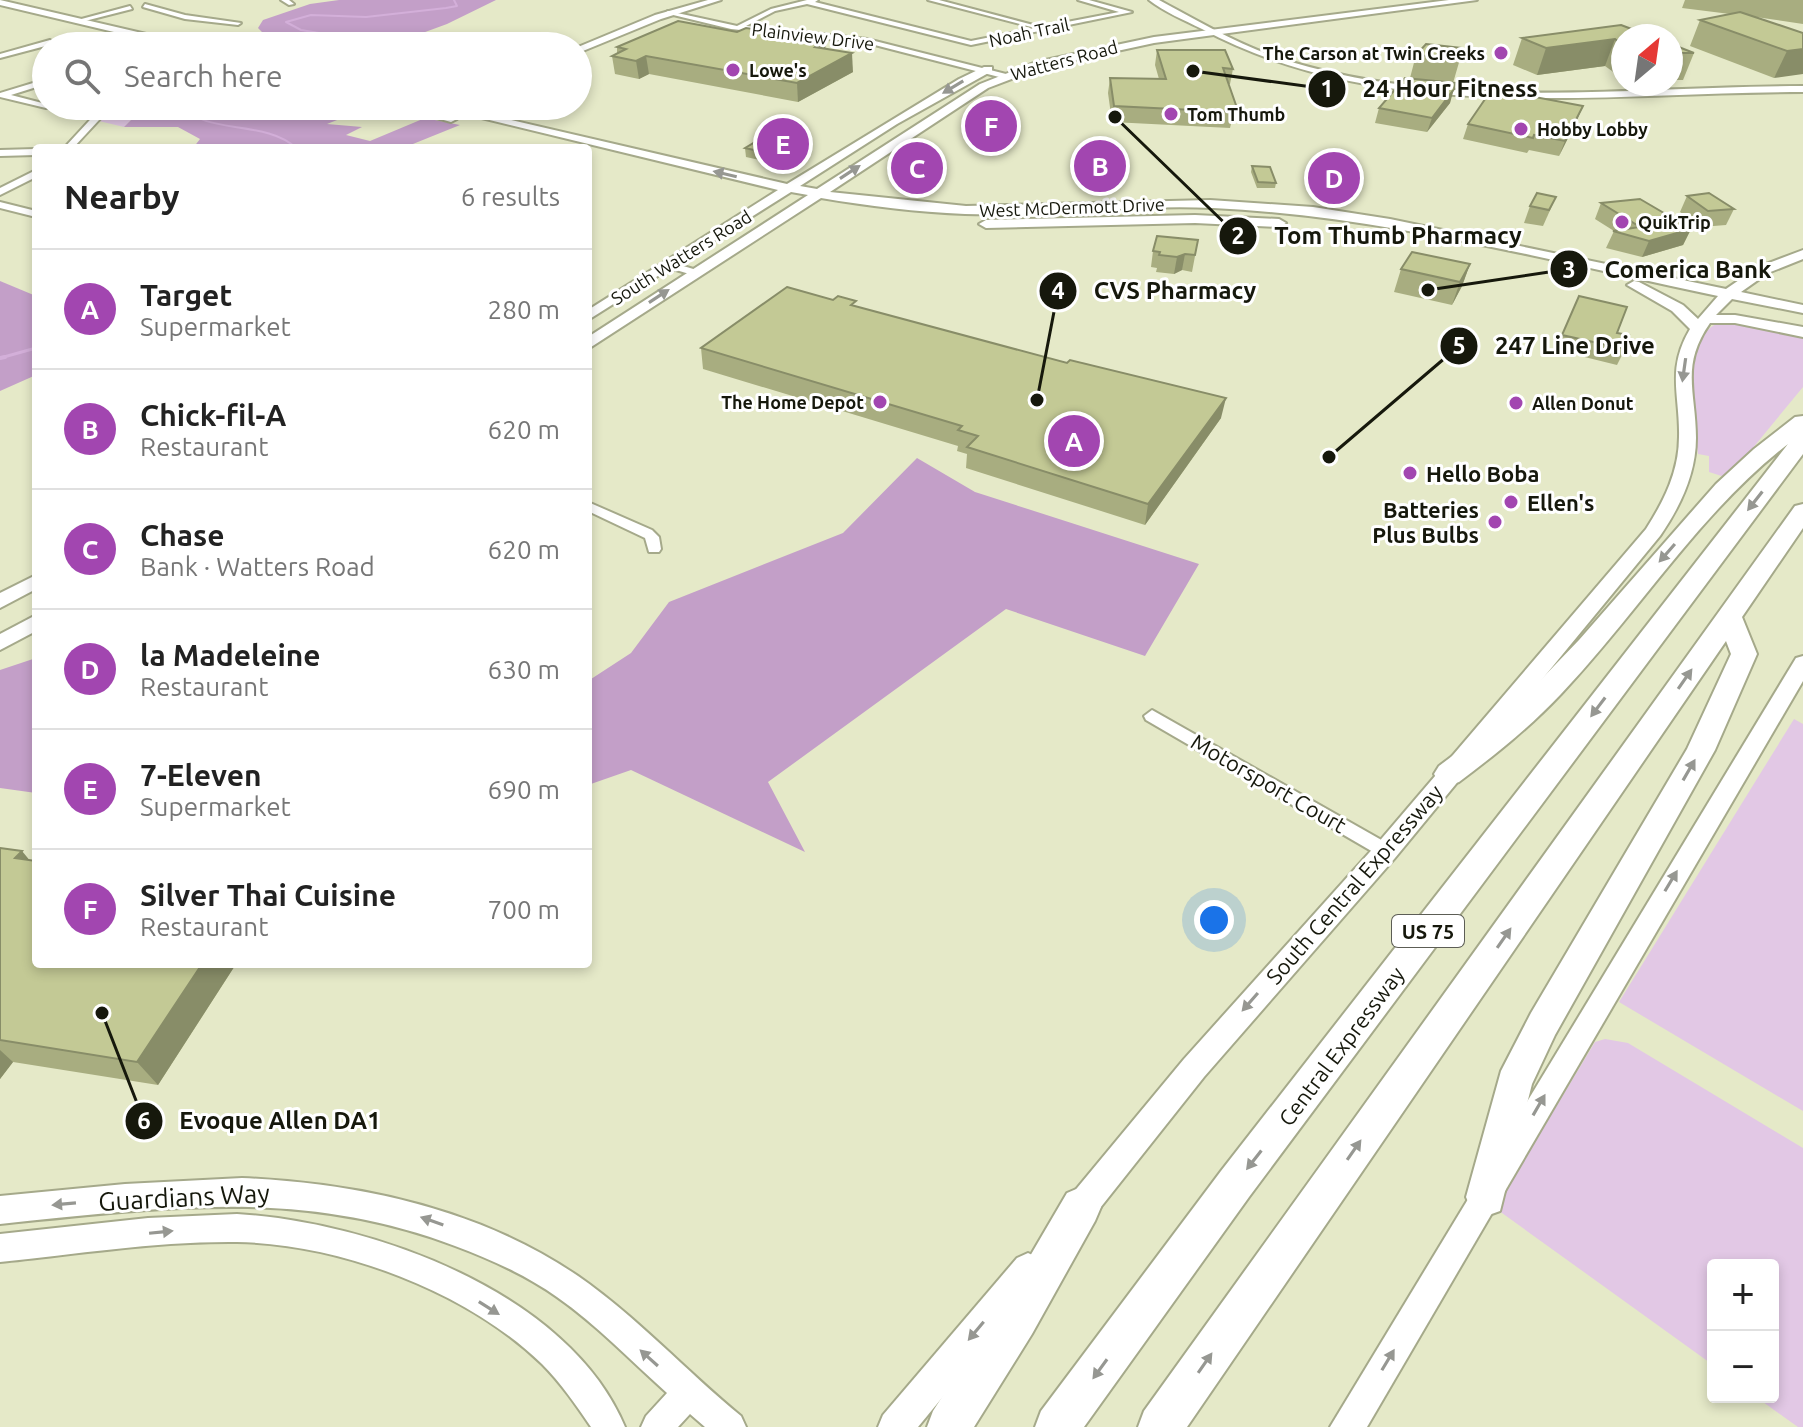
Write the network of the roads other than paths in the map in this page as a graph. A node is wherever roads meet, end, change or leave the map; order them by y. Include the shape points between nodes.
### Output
1 (154, 0) edge
2 (717, 0) edge
3 (931, 0) edge
4 (1081, 0) edge
5 (1153, 0) edge
6 (1170, 0) edge
7 (1411, 0) edge
8 (1472, 0) edge
9 (811, 1) edge
10 (0, 2) edge
11 (125, 3) edge
12 (145, 6) junction
13 (0, 10) edge
14 (668, 13) junction
15 (77, 21) junction
16 (238, 23) dead end
17 (62, 25) junction
18 (1200, 26) junction
19 (738, 28) junction
20 (1040, 28) junction
21 (1213, 28) junction
22 (1226, 30) junction
23 (91, 32) edge
24 (125, 32) edge
25 (592, 44) edge
26 (32, 47) edge
27 (0, 56) edge
28 (1277, 60) junction
29 (1325, 69) junction
30 (982, 71) junction
31 (1003, 76) junction
32 (32, 86) edge
33 (1803, 86) edge
34 (1611, 87) edge
35 (1683, 87) edge
36 (1611, 89) edge
37 (1, 96) edge
38 (1561, 97) junction
39 (32, 103) edge
40 (93, 120) edge
41 (480, 120) edge
42 (494, 120) edge
43 (72, 144) edge
44 (556, 144) edge
45 (623, 150) junction
46 (32, 152) edge
47 (0, 153) edge
48 (592, 154) edge
49 (606, 158) junction
50 (32, 175) edge
51 (788, 188) junction
52 (0, 192) edge
53 (817, 194) junction
54 (773, 198) junction
55 (802, 204) junction
56 (0, 205) edge
57 (1073, 207) junction
58 (32, 213) edge
59 (1082, 224) junction
60 (1387, 229) junction
61 (1803, 254) edge
62 (670, 265) junction
63 (1760, 271) junction
64 (696, 273) junction
65 (1634, 285) junction
66 (1725, 298) junction
67 (1803, 300) edge
68 (1803, 309) edge
69 (592, 314) edge
70 (1803, 321) edge
71 (1702, 324) junction
72 (1803, 332) edge
73 (592, 341) edge
74 (1803, 422) edge
75 (1803, 439) edge
76 (592, 508) edge
77 (1803, 511) edge
78 (654, 549) dead end
79 (32, 583) edge
80 (0, 602) edge
81 (1729, 616) junction
82 (32, 624) edge
83 (0, 643) edge
84 (1803, 663) edge
85 (1152, 716) dead end
86 (1449, 774) junction
87 (1386, 851) junction
88 (1486, 1197) junction
89 (1081, 1207) junction
90 (0, 1210) edge
91 (0, 1248) edge
92 (688, 1393) junction
93 (609, 1427) edge
94 (657, 1427) edge
95 (730, 1427) edge
96 (895, 1427) edge
97 (949, 1427) edge
98 (1057, 1427) edge
99 (1160, 1427) edge
100 (1347, 1427) edge

1 - 12 street
2 - 14 street
3 - 20 street
4 - 20 street, Noah Trail via 1129,12
5 - 18 street
6 - 21 street
7 - 21 main road, Watters Road
8 - 22 main road, Watters Road
9 - 19 street via 773,10
9 - 20 street, Noah Trail via 976,43
10 - 15 main road
11 - 12 street
11 - 15 street
12 - 16 street
13 - 17 main road
14 - 19 street, Plainview Drive
14 - 25 street
15 - 17 main road
15 - 24 main road
17 - 23 main road
18 - 21 main road, Watters Road
18 - 30 main road, Watters Road via 1065,46
19 - 30 street, Plainview Drive via 867,41
21 - 22 main road, Watters Road
21 - 28 street
21 - 31 main road, Watters Road via 1081,52
22 - 29 street
26 - 27 street
28 - 29 street
28 - 38 street via 1422,90
29 - 34 street via 1468,91
30 - 31 street, Plainview Drive
30 -> 51 main road, Watters Road
53 -> 31 main road, Watters Road
32 - 37 street
33 - 35 street
33 - 38 street
36 - 38 street
37 - 39 street
40 - 43 street
41 - 44 main road, West McDermott Drive
42 - 45 main road, West McDermott Drive
45 - 49 main road
51 -> 45 main road, West McDermott Drive
46 - 47 street
48 - 49 main road, West McDermott Drive
49 - 54 main road, West McDermott Drive
50 - 52 street
51 - 53 main road, West McDermott Drive
51 - 54 main road, Watters Road
53 - 55 main road, Watters Road
53 - 57 main road, West McDermott Drive via 937,209
54 - 55 main road, West McDermott Drive
54 - 62 main road, South Watters Road
55 - 59 main road, West McDermott Drive via 926,221
55 - 64 main road, Watters Road
56 - 58 street
57 - 59 main road
57 - 60 main road, West McDermott Drive via 1241,205 1313,211
59 - 60 main road, West McDermott Drive via 1216,220
60 - 65 main road, West McDermott Drive
60 - 66 main road, West McDermott Drive
61 - 63 main road, South Central Expressway
62 - 64 street
62 - 69 main road, South Watters Road
63 - 66 main road, South Central Expressway
63 - 67 main road via 1774,290
73 -> 64 main road, Watters Road
65 - 66 main road, West McDermott Drive
65 - 71 main road
66 - 68 main road, West McDermott Drive
66 - 70 main road, West McDermott Drive
66 - 71 main road, South Central Expressway
71 - 72 main road via 1735,319
71 -> 86 main road, South Central Expressway via 1689,344 1682,373 1688,444 1679,489 1667,512
74 -> 86 highway via 1773,442 1723,492 1517,723
75 -> 98 highway, Central Expressway / US 75 via 1235,1184
76 - 78 street via 647,533
77 - 81 highway, US 75
79 - 80 main road
88 -> 81 highway via 1514,1083 1701,750 1744,654
99 -> 81 highway, US 75
82 - 83 main road
88 -> 84 main road
85 - 87 street, Motorsport Court
86 - 87 main road, South Central Expressway
87 -> 89 main road, South Central Expressway via 1194,1068
100 -> 88 main road
89 -> 96 main road, South Central Expressway
89 - 97 highway
92 -> 90 street, Guardians Way via 577,1293 504,1251 378,1205 316,1194 223,1190
91 -> 93 street, Guardians Way via 240,1228 347,1244 459,1290 511,1321 577,1379
92 - 94 street
92 - 95 street, Guardians Way

